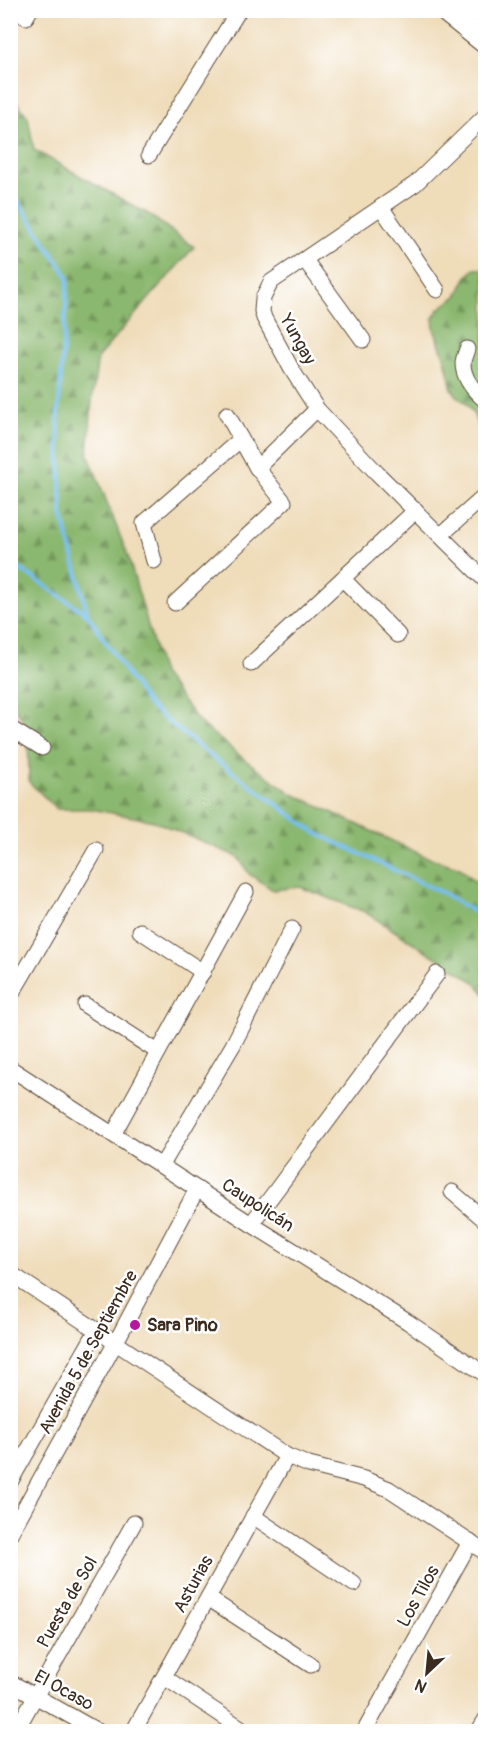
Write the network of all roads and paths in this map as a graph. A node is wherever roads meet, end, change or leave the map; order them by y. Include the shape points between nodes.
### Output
1 (14, 10) edge
2 (30, 10) edge
3 (239, 10) edge
4 (446, 10) edge
5 (486, 42) edge
6 (486, 115) edge
7 (149, 155) dead end
8 (381, 207) junction
9 (305, 260) junction
10 (437, 290) dead end
11 (363, 340) dead end
12 (467, 349) dead end
13 (486, 401) edge
14 (317, 409) junction
15 (227, 414) dead end
16 (241, 439) junction
17 (257, 468) junction
18 (486, 495) edge
19 (416, 510) junction
20 (441, 536) junction
21 (154, 561) dead end
22 (343, 579) junction
23 (486, 581) edge
24 (176, 603) dead end
25 (398, 635) dead end
26 (251, 664) dead end
27 (10, 728) edge
28 (42, 748) dead end
29 (96, 850) dead end
30 (246, 892) dead end
31 (292, 929) dead end
32 (140, 931) dead end
33 (202, 972) junction
34 (437, 974) dead end
35 (10, 998) edge
36 (85, 1005) dead end
37 (158, 1052) junction
38 (10, 1068) edge
39 (114, 1133) junction
40 (162, 1165) junction
41 (198, 1189) junction
42 (452, 1192) dead end
43 (486, 1221) edge
44 (251, 1224) junction
45 (10, 1273) edge
46 (97, 1330) junction
47 (116, 1342) junction
48 (486, 1375) edge
49 (287, 1456) junction
50 (10, 1482) edge
51 (253, 1516) junction
52 (134, 1523) dead end
53 (10, 1534) edge
54 (470, 1542) junction
55 (486, 1553) edge
56 (354, 1584) dead end
57 (208, 1598) junction
58 (311, 1665) dead end
59 (164, 1677) junction
60 (10, 1682) edge
61 (36, 1696) junction
62 (486, 1719) edge
63 (15, 1731) edge
64 (99, 1731) edge
65 (133, 1731) edge
66 (247, 1731) edge
67 (364, 1731) edge
68 (478, 1731) edge

1 - 2 street via 26,17
3 - 7 street
4 - 5 main road
6 - 8 street, Yungay via 415,184
8 - 9 street, Yungay
8 - 10 street
9 - 11 street
9 - 14 street, Yungay via 271,282 262,311
12 - 13 street via 463,363 466,376
14 - 17 street
14 - 19 street, Yungay
15 - 16 street
16 - 17 street
16 - 21 street via 144,523
17 - 24 street via 284,502
18 - 20 street
19 - 20 street, Yungay
19 - 22 street
20 - 23 street, Yungay
22 - 25 street
22 - 26 street
27 - 28 street
29 - 35 street
30 - 33 street
31 - 40 street via 232,1045
32 - 33 street
33 - 37 street
34 - 44 street
36 - 37 street
37 - 39 street
38 - 39 street, Caupolicán
39 - 40 street, Caupolicán
40 - 41 street, Caupolicán
41 - 44 street, Caupolicán
41 - 47 street, Avenida 5 de Septiembre
42 - 43 street
44 - 48 street, Caupolicán
45 - 46 street
46 - 47 street
46 - 50 street, Avenida 5 de Septiembre
47 - 49 street
47 - 53 street, Avenida 5 de Septiembre
49 - 51 street, Asturias
49 - 54 street via 377,1484
51 - 56 street
51 - 57 street, Asturias
52 - 61 street, Puesta de Sol
54 - 55 street
54 - 67 street, Los Tilos
57 - 58 street
57 - 59 street, Asturias
59 - 65 street, Asturias
59 - 66 street
60 - 61 street, El Ocaso
61 - 63 street, Puesta de Sol
61 - 64 street, El Ocaso
62 - 68 street

